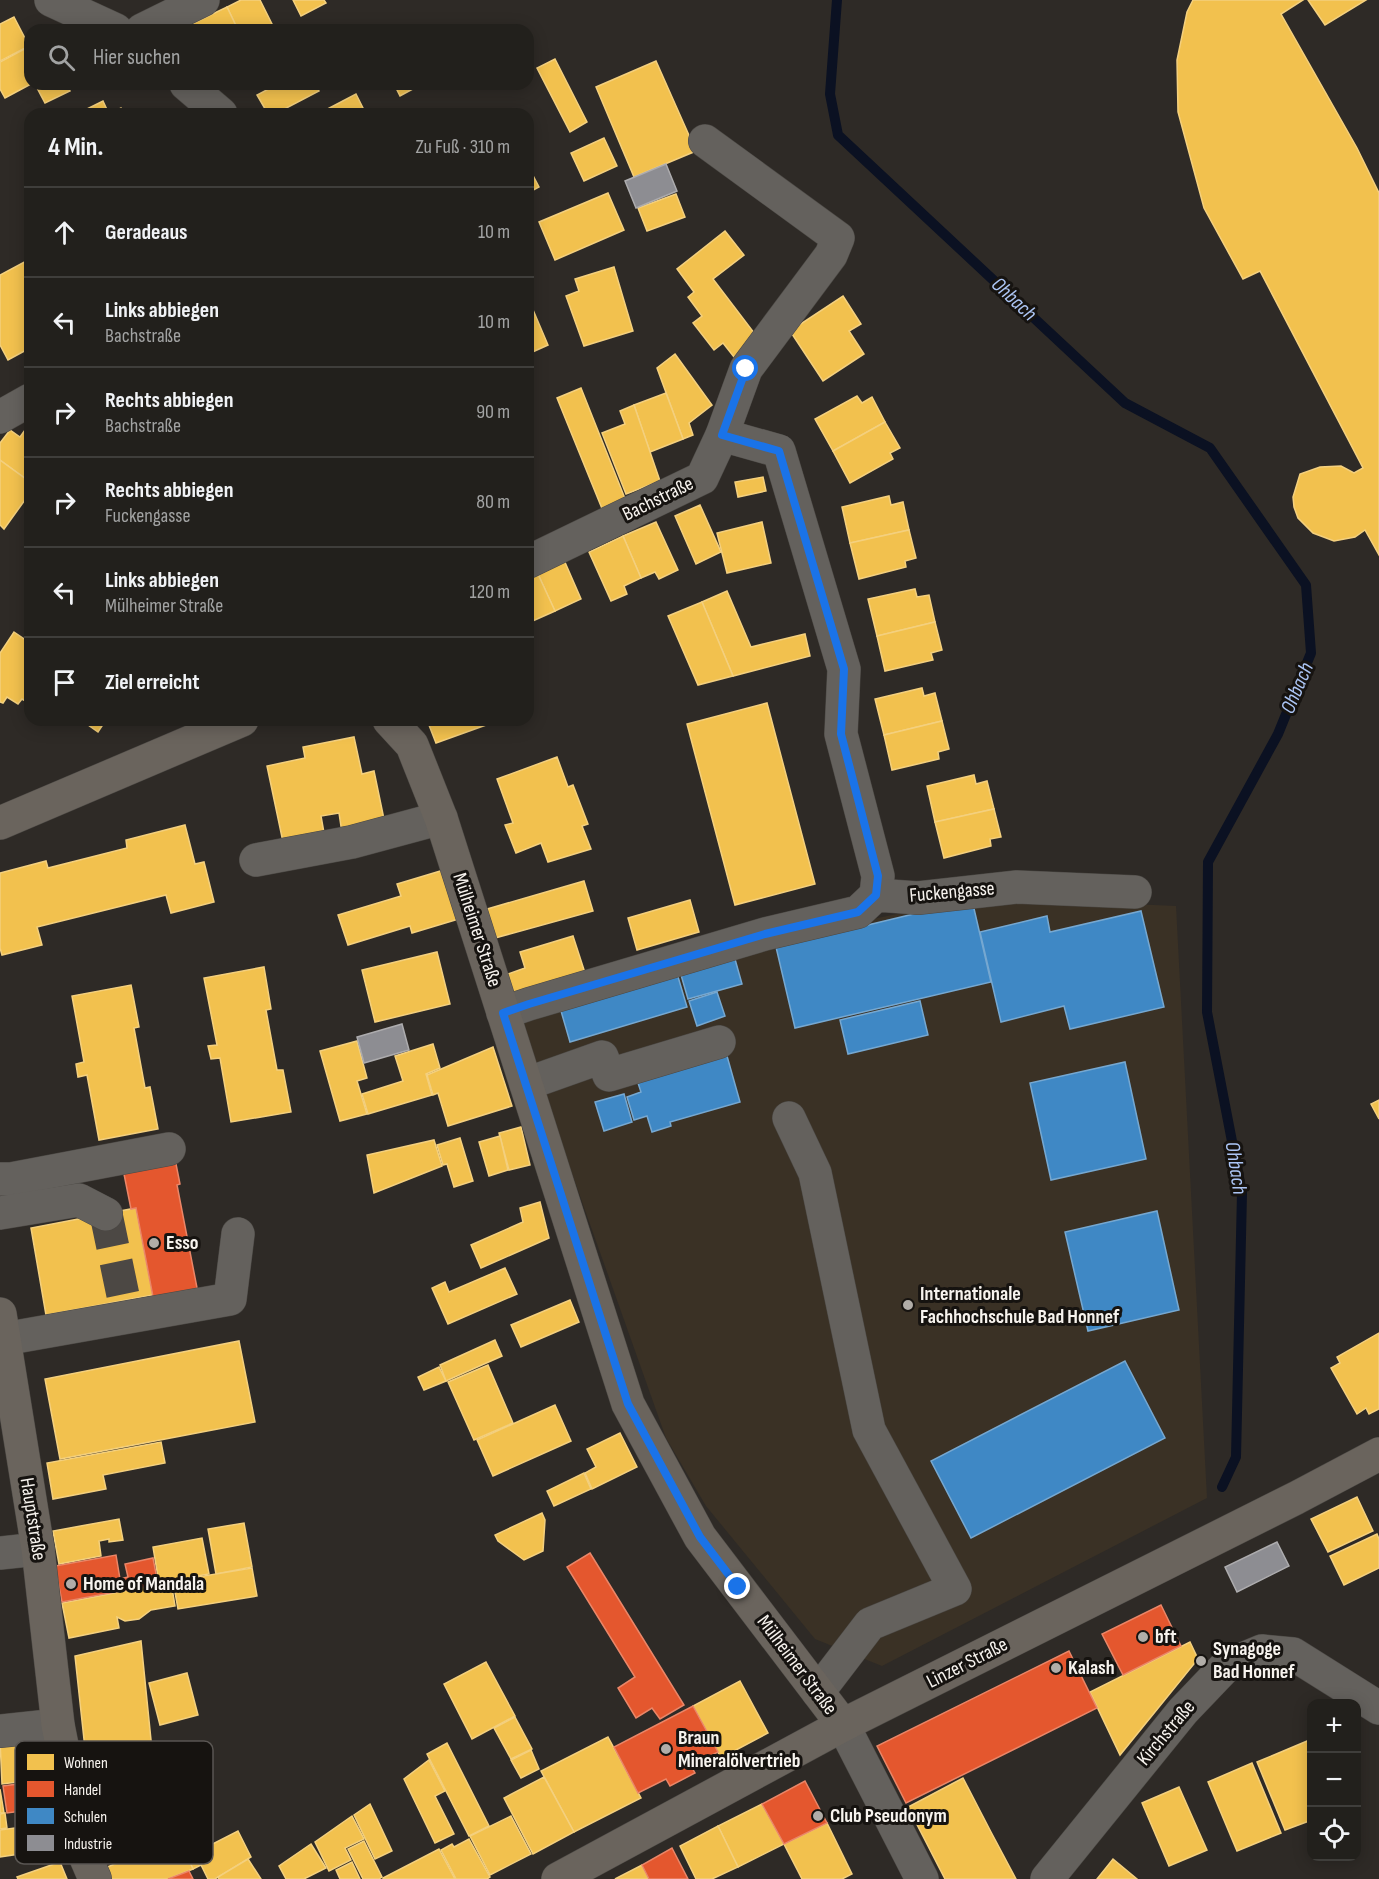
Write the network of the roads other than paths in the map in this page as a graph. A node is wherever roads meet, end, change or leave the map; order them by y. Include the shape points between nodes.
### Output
1 (51, 0) edge
2 (203, 0) edge
3 (103, 24) edge
4 (154, 24) edge
5 (193, 90) edge
6 (214, 108) edge
7 (705, 141) dead end
8 (24, 403) edge
9 (0, 417) edge
10 (722, 435) junction
11 (534, 559) edge
12 (228, 726) edge
13 (395, 726) edge
14 (441, 818) junction
15 (0, 823) edge
16 (256, 860) dead end
17 (1135, 892) dead end
18 (876, 895) junction
19 (503, 1013) junction
20 (719, 1042) dead end
21 (526, 1084) junction
22 (789, 1118) dead end
23 (169, 1149) dead end
24 (0, 1179) edge
25 (0, 1213) edge
26 (106, 1214) dead end
27 (238, 1234) dead end
28 (2, 1327) edge
29 (1379, 1454) edge
30 (38, 1549) junction
31 (0, 1553) edge
32 (818, 1692) junction
33 (1379, 1708) edge
34 (58, 1725) junction
35 (843, 1725) junction
36 (0, 1731) edge
37 (61, 1741) edge
38 (89, 1864) edge
39 (95, 1879) edge
40 (558, 1879) edge
41 (922, 1879) edge
42 (1047, 1879) edge

1 - 3 street
2 - 4 street
5 - 6 street
7 - 10 street, Bachstraße via 838,238 831,255 746,369
8 - 9 street
10 - 11 street, Bachstraße via 702,478
10 - 18 street via 779,451 844,669 841,734 878,876
12 - 15 main road
13 - 14 main road, Mülheimer Straße via 412,745
14 - 16 street via 352,842
14 - 19 main road, Mülheimer Straße
17 - 18 street, Fuckengasse via 1017,887 918,898
18 - 19 street via 858,912 765,934
19 - 21 main road, Mülheimer Straße
20 - 21 street via 609,1075 602,1057
21 - 32 main road, Mülheimer Straße via 628,1404 700,1537
22 - 32 street via 814,1173 869,1430 954,1589 870,1624
23 - 24 street
25 - 26 street via 78,1200
27 - 28 street via 230,1299
28 - 30 main road, Hauptstraße
29 - 35 main road, Linzer Straße
30 - 31 street
30 - 34 main road, Hauptstraße
32 - 35 main road, Mülheimer Straße
33 - 42 street, Kirchstraße via 1293,1654 1262,1651 1226,1666 1183,1711
34 - 36 street
34 - 37 main road, Hauptstraße
35 - 40 main road, Linzer Straße
35 - 41 street, Mülheimer Straße
38 - 39 main road, Hauptstraße

